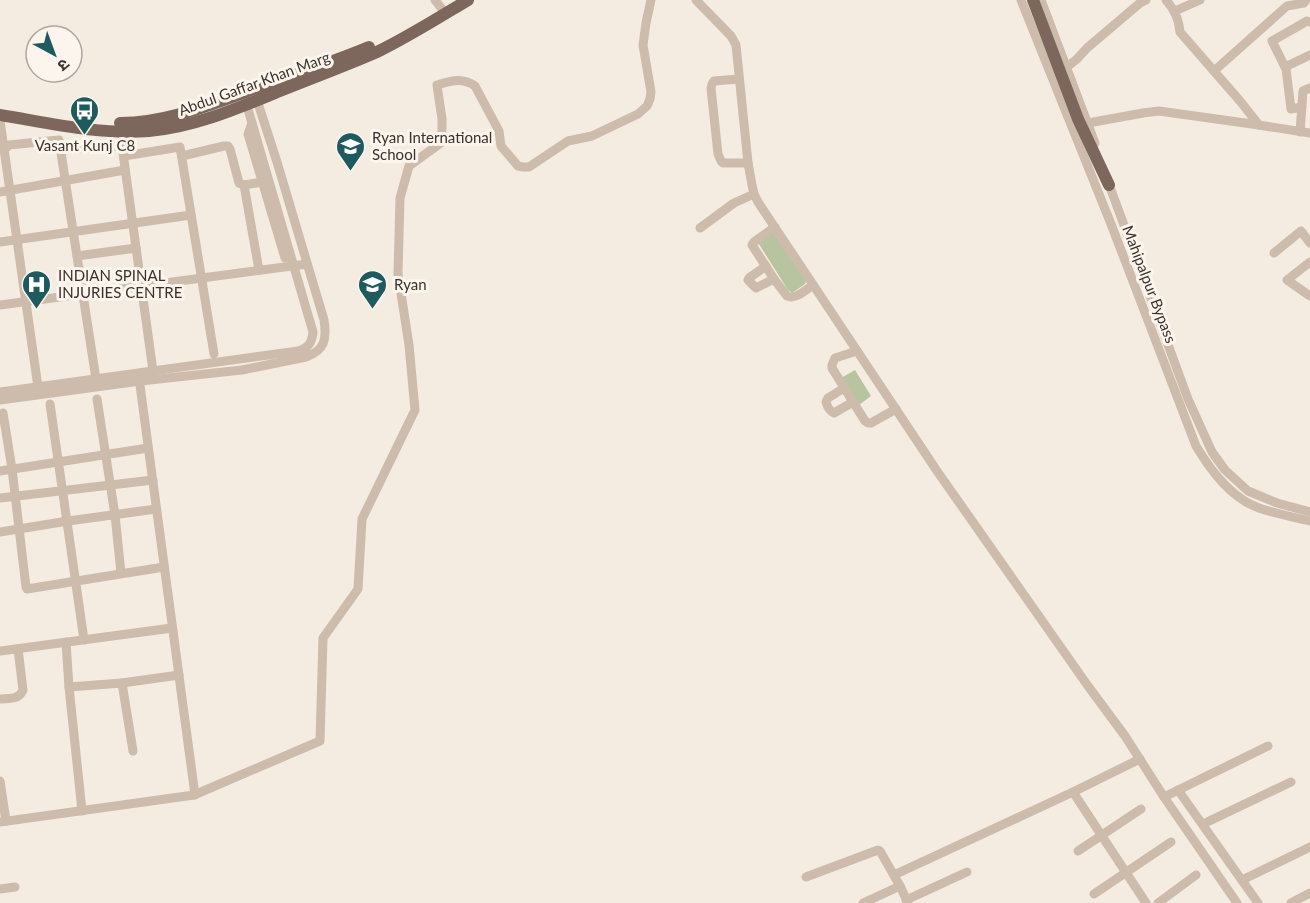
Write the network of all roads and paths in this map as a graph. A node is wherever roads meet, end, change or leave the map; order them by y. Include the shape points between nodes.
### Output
1 (452, 0) edge
2 (468, 0) edge
3 (651, 0) edge
4 (696, 0) edge
5 (1021, 0) edge
6 (1166, 0) edge
7 (1200, 0) edge
8 (1306, 0) edge
9 (1041, 1) edge
10 (1141, 1) edge
11 (440, 7) edge
12 (1175, 11) junction
13 (1310, 22) edge
14 (1310, 55) edge
15 (1067, 67) junction
16 (1285, 68) junction
17 (1214, 71) junction
18 (739, 78) junction
19 (1310, 88) edge
20 (250, 96) junction
21 (1302, 107) junction
22 (0, 108) edge
23 (0, 115) edge
24 (0, 121) edge
25 (252, 123) junction
26 (1088, 123) junction
27 (1259, 125) junction
28 (122, 131) junction
29 (1305, 133) edge
30 (5, 149) junction
31 (60, 150) junction
32 (123, 151) junction
33 (182, 156) junction
34 (748, 164) junction
35 (125, 170) junction
36 (65, 180) junction
37 (262, 182) junction
38 (244, 185) junction
39 (1109, 185) junction
40 (10, 191) junction
41 (0, 192) edge
42 (754, 194) junction
43 (191, 215) junction
44 (133, 223) junction
45 (775, 227) junction
46 (699, 228) dead end
47 (73, 231) junction
48 (17, 239) junction
49 (0, 242) edge
50 (1310, 243) edge
51 (136, 248) junction
52 (1274, 253) dead end
53 (77, 256) junction
54 (1310, 262) edge
55 (307, 264) junction
56 (290, 266) junction
57 (766, 266) junction
58 (259, 270) junction
59 (201, 278) junction
60 (774, 279) junction
61 (813, 285) junction
62 (141, 286) junction
63 (83, 294) junction
64 (1310, 296) edge
65 (26, 302) junction
66 (0, 305) edge
67 (314, 347) junction
68 (857, 351) junction
69 (214, 354) dead end
70 (153, 371) junction
71 (139, 377) junction
72 (96, 379) junction
73 (38, 387) junction
74 (844, 388) junction
75 (0, 392) edge
76 (98, 399) dead end
77 (0, 400) edge
78 (853, 402) junction
79 (50, 404) dead end
80 (896, 409) junction
81 (3, 413) dead end
82 (148, 448) junction
83 (107, 455) junction
84 (58, 462) junction
85 (12, 470) junction
86 (0, 471) edge
87 (153, 480) junction
88 (111, 484) junction
89 (63, 490) junction
90 (15, 496) junction
91 (0, 498) edge
92 (156, 509) junction
93 (1310, 512) edge
94 (115, 515) junction
95 (68, 521) junction
96 (1310, 521) edge
97 (19, 529) junction
98 (0, 532) edge
99 (164, 567) junction
100 (121, 573) junction
101 (76, 582) junction
102 (172, 628) junction
103 (84, 640) junction
104 (66, 642) junction
105 (18, 649) junction
106 (0, 651) edge
107 (178, 675) junction
108 (122, 683) junction
109 (69, 687) junction
110 (0, 699) edge
111 (1268, 746) dead end
112 (133, 751) dead end
113 (1140, 759) junction
114 (0, 781) edge
115 (1291, 782) dead end
116 (1178, 790) junction
117 (1073, 792) junction
118 (195, 795) junction
119 (1164, 798) junction
120 (1141, 809) dead end
121 (82, 811) junction
122 (3, 821) edge
123 (1203, 824) junction
124 (1101, 836) junction
125 (1171, 842) dead end
126 (1310, 847) edge
127 (1078, 851) dead end
128 (967, 872) dead end
129 (1126, 873) junction
130 (894, 875) junction
131 (1196, 875) dead end
132 (806, 877) dead end
133 (1242, 880) junction
134 (900, 886) junction
135 (15, 887) dead end
136 (0, 889) edge
137 (1310, 893) edge
138 (1094, 894) dead end
139 (907, 901) edge
140 (863, 903) edge
141 (1146, 903) edge
142 (1158, 903) edge
143 (1237, 903) edge
144 (1258, 903) edge
145 (1291, 903) edge

1 - 11 main road, Abdul Gaffar Khan Marg
2 - 11 main road, Abdul Gaffar Khan Marg
3 - 118 street via 643,38 651,92 647,106 609,128 568,141 529,167 518,166 501,146 499,132 475,86 459,79 437,85 442,142 409,166 400,198 398,274 415,410 362,519 358,589 323,638 320,741
4 - 18 street via 734,41
5 - 96 street, Mahipalpur Bypass via 1196,446 1215,474 1241,499
6 - 12 street
7 - 12 street
8 - 17 street via 1287,6
9 - 15 street, Mahipalpur Bypass
9 - 39 main road via 1078,119
10 - 15 street
11 - 20 main road, Abdul Gaffar Khan Marg via 375,44
12 - 17 street via 1180,32
13 - 16 street via 1272,41
14 - 16 street
15 - 26 street, Mahipalpur Bypass
16 - 21 street via 1291,109
17 - 27 street
18 - 34 street
18 - 34 street via 714,81 711,88 721,161
19 - 21 street via 1303,91
20 - 22 main road, Abdul Gaffar Khan Marg via 144,122 87,121
20 - 25 street
20 - 28 main road, Abdul Gaffar Khan Marg via 178,127
20 - 55 street
21 - 29 street
23 - 28 main road, Abdul Gaffar Khan Marg
24 - 30 street
25 - 37 street via 248,134
25 - 56 street
26 - 27 street via 1159,111
26 - 39 street, Mahipalpur Bypass
27 - 29 street
28 - 32 street
30 - 31 street via 9,145 58,140
30 - 40 street
31 - 32 street
31 - 36 street
32 - 33 street via 180,147
32 - 35 street
33 - 38 street via 228,146 238,181
33 - 43 street
34 - 42 street
35 - 36 street
35 - 44 street
36 - 40 street
36 - 47 street
37 - 38 street
37 - 56 street
38 - 58 street
39 - 93 street, Mahipalpur Bypass via 1188,399 1212,452 1248,491
40 - 41 street
40 - 48 street
42 - 45 street
42 - 46 street
43 - 44 street
43 - 59 street
44 - 47 street
44 - 51 street
45 - 57 street via 752,245
45 - 61 street
47 - 48 street
47 - 53 street
48 - 49 street
48 - 65 street
50 - 52 street via 1301,231
51 - 53 street
51 - 62 street
53 - 63 street
54 - 64 street via 1287,280
55 - 56 street
55 - 67 street via 325,328 324,342
56 - 58 street
56 - 67 street via 313,332
57 - 60 street
57 - 60 street via 748,280 756,288
58 - 59 street
59 - 62 street
59 - 69 street
60 - 61 street via 789,298
61 - 68 street
62 - 63 street
62 - 70 street
63 - 65 street
63 - 72 street
65 - 66 street
65 - 73 street
67 - 70 street
67 - 71 street via 306,357 242,370
68 - 74 street via 835,358 832,365
68 - 80 street
70 - 71 street
71 - 72 street
71 - 77 street
71 - 82 street
72 - 73 street
73 - 75 street
74 - 78 street
74 - 78 street via 827,404 834,413
76 - 83 street
78 - 80 street via 868,423
79 - 84 street
80 - 113 street
81 - 85 street
82 - 83 street
82 - 87 street
83 - 84 street
83 - 88 street
84 - 85 street
84 - 89 street
85 - 86 street
85 - 90 street
87 - 88 street
87 - 92 street
88 - 89 street
88 - 94 street
89 - 90 street
89 - 95 street
90 - 91 street
90 - 97 street
92 - 94 street
92 - 99 street
94 - 95 street
94 - 100 street
95 - 97 street
95 - 101 street
97 - 98 street
97 - 101 street via 27,589
99 - 100 street
99 - 102 street
100 - 101 street
101 - 103 street
102 - 103 street
102 - 107 street
103 - 104 street
104 - 105 street
104 - 109 street
105 - 106 street
105 - 110 street via 23,690 15,698
107 - 108 street
107 - 118 street
108 - 109 street
108 - 112 street
109 - 121 street
111 - 116 street
113 - 117 street
113 - 119 street
114 - 122 street
115 - 123 street
116 - 119 street
116 - 123 street
117 - 124 street
117 - 130 street
118 - 121 street
119 - 143 street
120 - 124 street
121 - 122 street
123 - 133 street
124 - 127 street
124 - 129 street
125 - 129 street
126 - 133 street
128 - 139 street
129 - 138 street
129 - 141 street
130 - 132 street via 878,850
130 - 134 street
131 - 142 street
133 - 144 street
134 - 139 street
134 - 140 street
135 - 136 street
137 - 145 street

